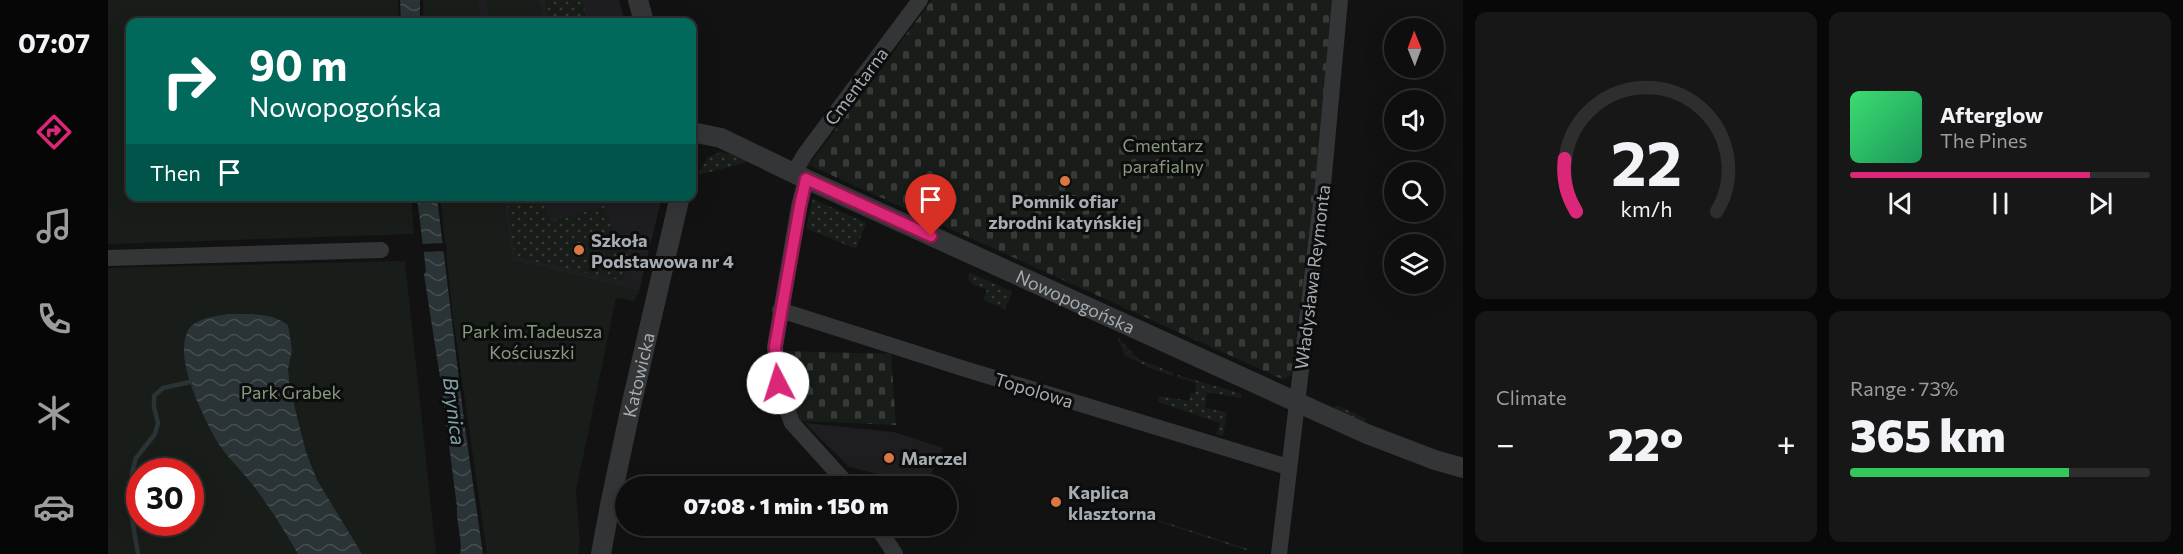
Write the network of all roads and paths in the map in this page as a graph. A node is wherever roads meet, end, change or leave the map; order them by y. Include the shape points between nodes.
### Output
1 (638, 0) edge
2 (919, 0) edge
3 (1340, 0) edge
4 (643, 18) edge
5 (696, 133) edge
6 (800, 176) junction
7 (679, 201) edge
8 (381, 250) dead end
9 (108, 258) edge
10 (780, 310) junction
11 (1296, 402) junction
12 (1288, 467) junction
13 (1463, 468) edge
14 (840, 476) edge
15 (883, 536) edge
16 (601, 554) edge
17 (895, 554) edge
18 (1279, 554) edge

1 - 4 street
2 - 6 street, Cmentarna via 805,154
3 - 11 street, Władysława Reymonta via 1322,196
5 - 6 street, Nowopogońska via 721,138
6 - 10 street
6 - 11 street, Nowopogońska
7 - 16 street, Katowicka
8 - 9 street
10 - 12 street, Topolowa
10 - 14 street via 775,347 778,383 792,423
11 - 12 street, Władysława Reymonta
11 - 13 street, Nowopogońska via 1400,448
12 - 18 street, Władysława Reymonta
15 - 17 street

